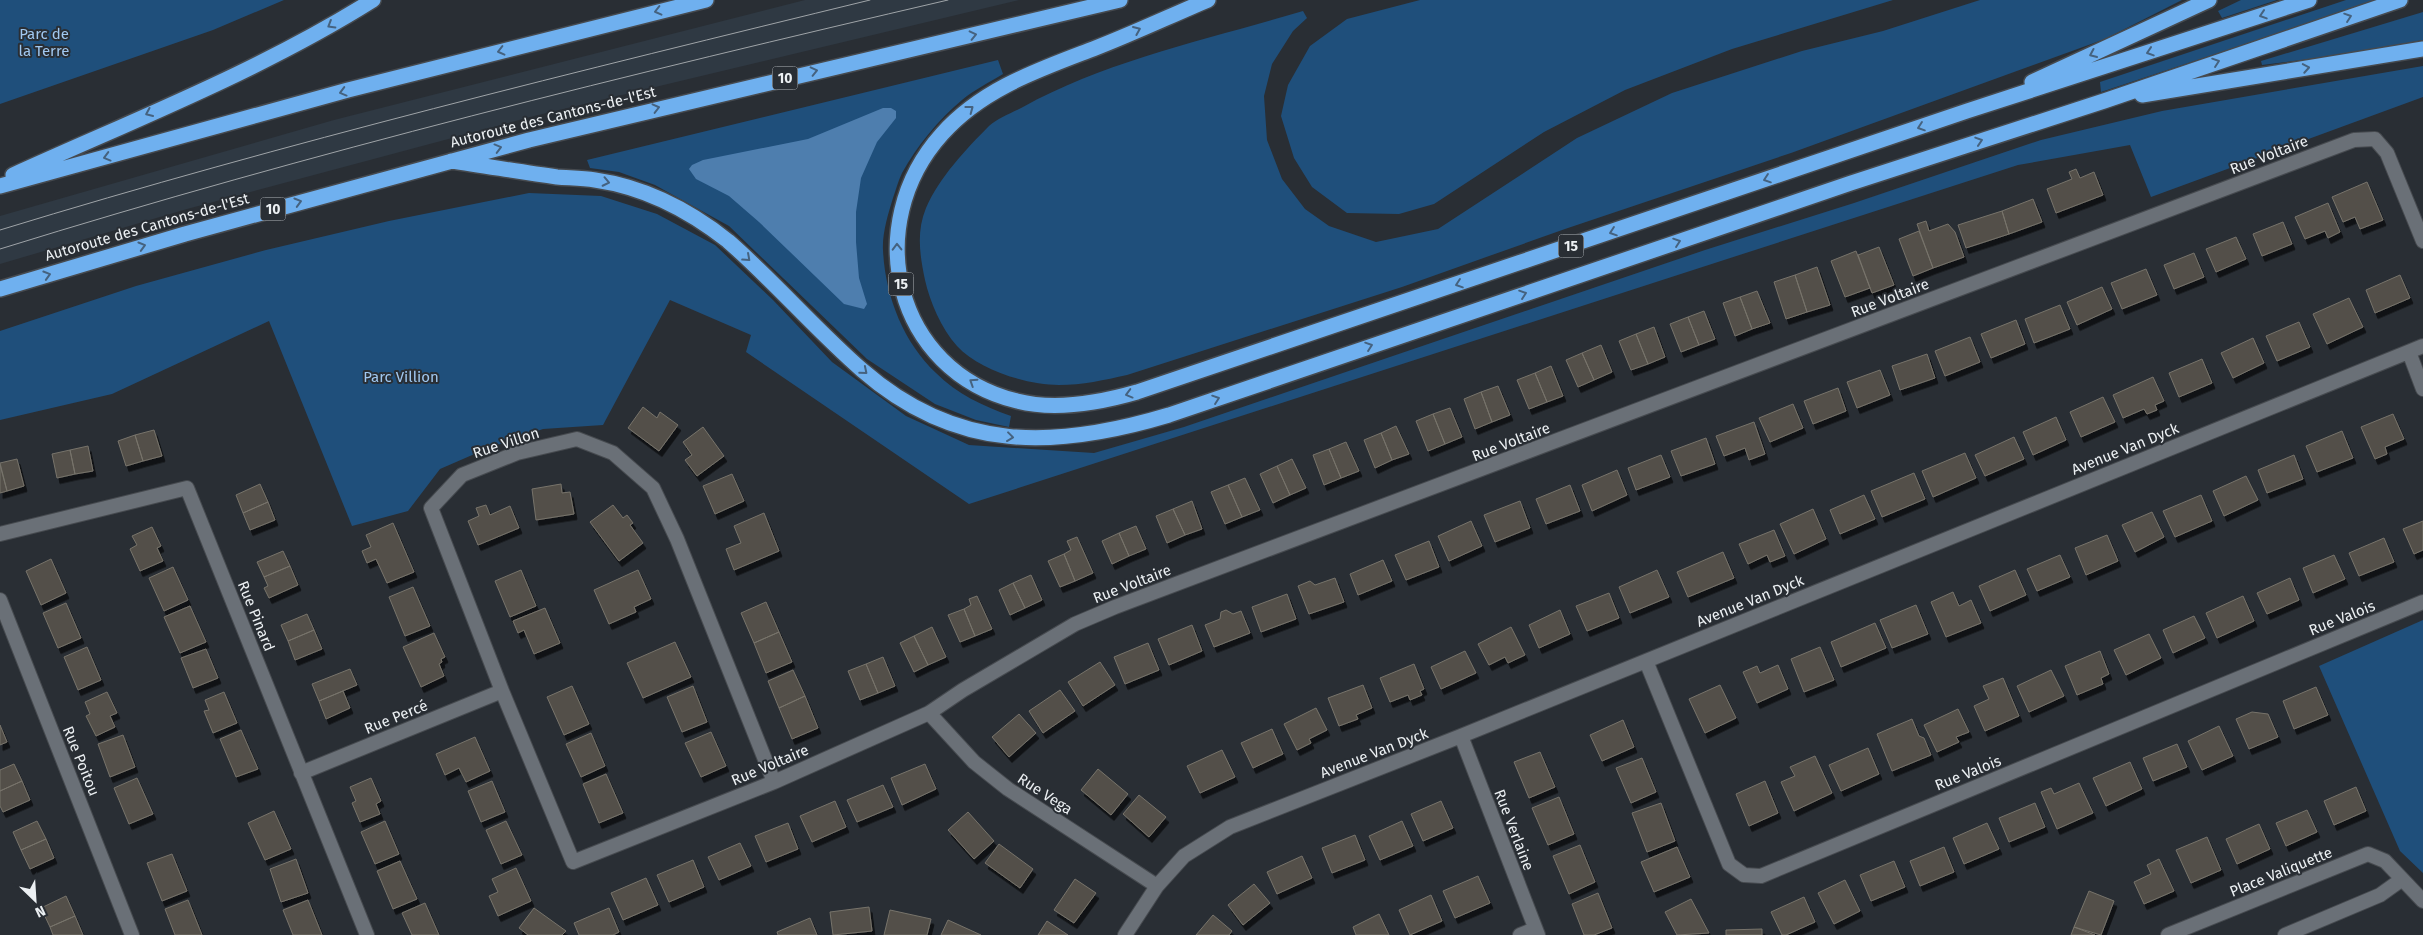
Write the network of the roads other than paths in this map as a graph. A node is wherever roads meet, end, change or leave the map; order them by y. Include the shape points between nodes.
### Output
1 (373, 0) edge
2 (706, 0) edge
3 (1120, 0) edge
4 (1208, 0) edge
5 (2209, 0) edge
6 (2309, 0) edge
7 (2400, 0) edge
8 (2423, 48) edge
9 (2104, 102) junction
10 (1967, 112) junction
11 (451, 161) junction
12 (0, 180) edge
13 (0, 186) edge
14 (2423, 241) edge
15 (0, 289) edge
16 (2423, 346) edge
17 (2408, 352) junction
18 (2423, 388) edge
19 (0, 534) edge
20 (0, 600) edge
21 (2423, 602) edge
22 (1646, 661) junction
23 (502, 691) junction
24 (930, 713) junction
25 (1461, 736) junction
26 (301, 773) junction
27 (774, 782) junction
28 (573, 862) joint
29 (2401, 880) junction
30 (1157, 886) junction
31 (2423, 901) edge
32 (1536, 932) edge
33 (132, 935) edge
34 (367, 935) edge
35 (1124, 935) edge
36 (1520, 935) edge
37 (2168, 935) edge
38 (2284, 935) edge

1 -> 12 highway via 266,61
2 -> 13 highway via 348,90
11 -> 3 highway, Autoroute des Cantons-de-l'Est / 10 via 664,106
10 -> 4 highway, 15 via 1137,392 1099,402 1049,406 1018,402 980,387 946,362 928,343 909,309 901,284 897,233 906,194 919,165 952,124 993,93 1040,68
5 -> 10 highway
6 -> 10 highway
9 -> 7 highway
9 -> 8 highway
11 -> 9 highway via 626,186 666,202 728,241 832,343 894,394 936,417 968,428 1016,437 1057,439 1104,432 1169,415 1868,177
15 -> 11 highway, Autoroute des Cantons-de-l'Est / 10 via 184,234
14 - 24 street, Rue Voltaire via 2387,153 2375,139 2354,140 1115,607 1075,624
16 - 17 street, Avenue Van Dyck
17 - 18 street
17 - 22 street, Avenue Van Dyck
19 - 26 street, Rue Pinard via 187,488
20 - 33 street, Rue Poitou
21 - 22 street, Rue Valois via 1761,876 1744,875 1729,864
22 - 25 street, Avenue Van Dyck
23 - 26 street, Rue Percé
23 - 27 street, Rue Villon via 431,508 462,476 517,453 577,439 613,453 653,488 677,539
23 - 28 street, Rue Villon
24 - 27 street, Rue Voltaire
24 - 30 street, Rue Vega via 974,762 1008,789
25 - 30 street, Avenue Van Dyck via 1230,827 1184,856
25 - 32 street, Rue Verlaine
26 - 34 street, Rue Pinard
27 - 28 street, Rue Voltaire
29 - 31 street, Place Valiquette
29 - 37 street, Place Valiquette via 2385,861 2368,854
29 - 38 street via 2380,895
30 - 35 street, Avenue Van Dyck
32 - 36 street

